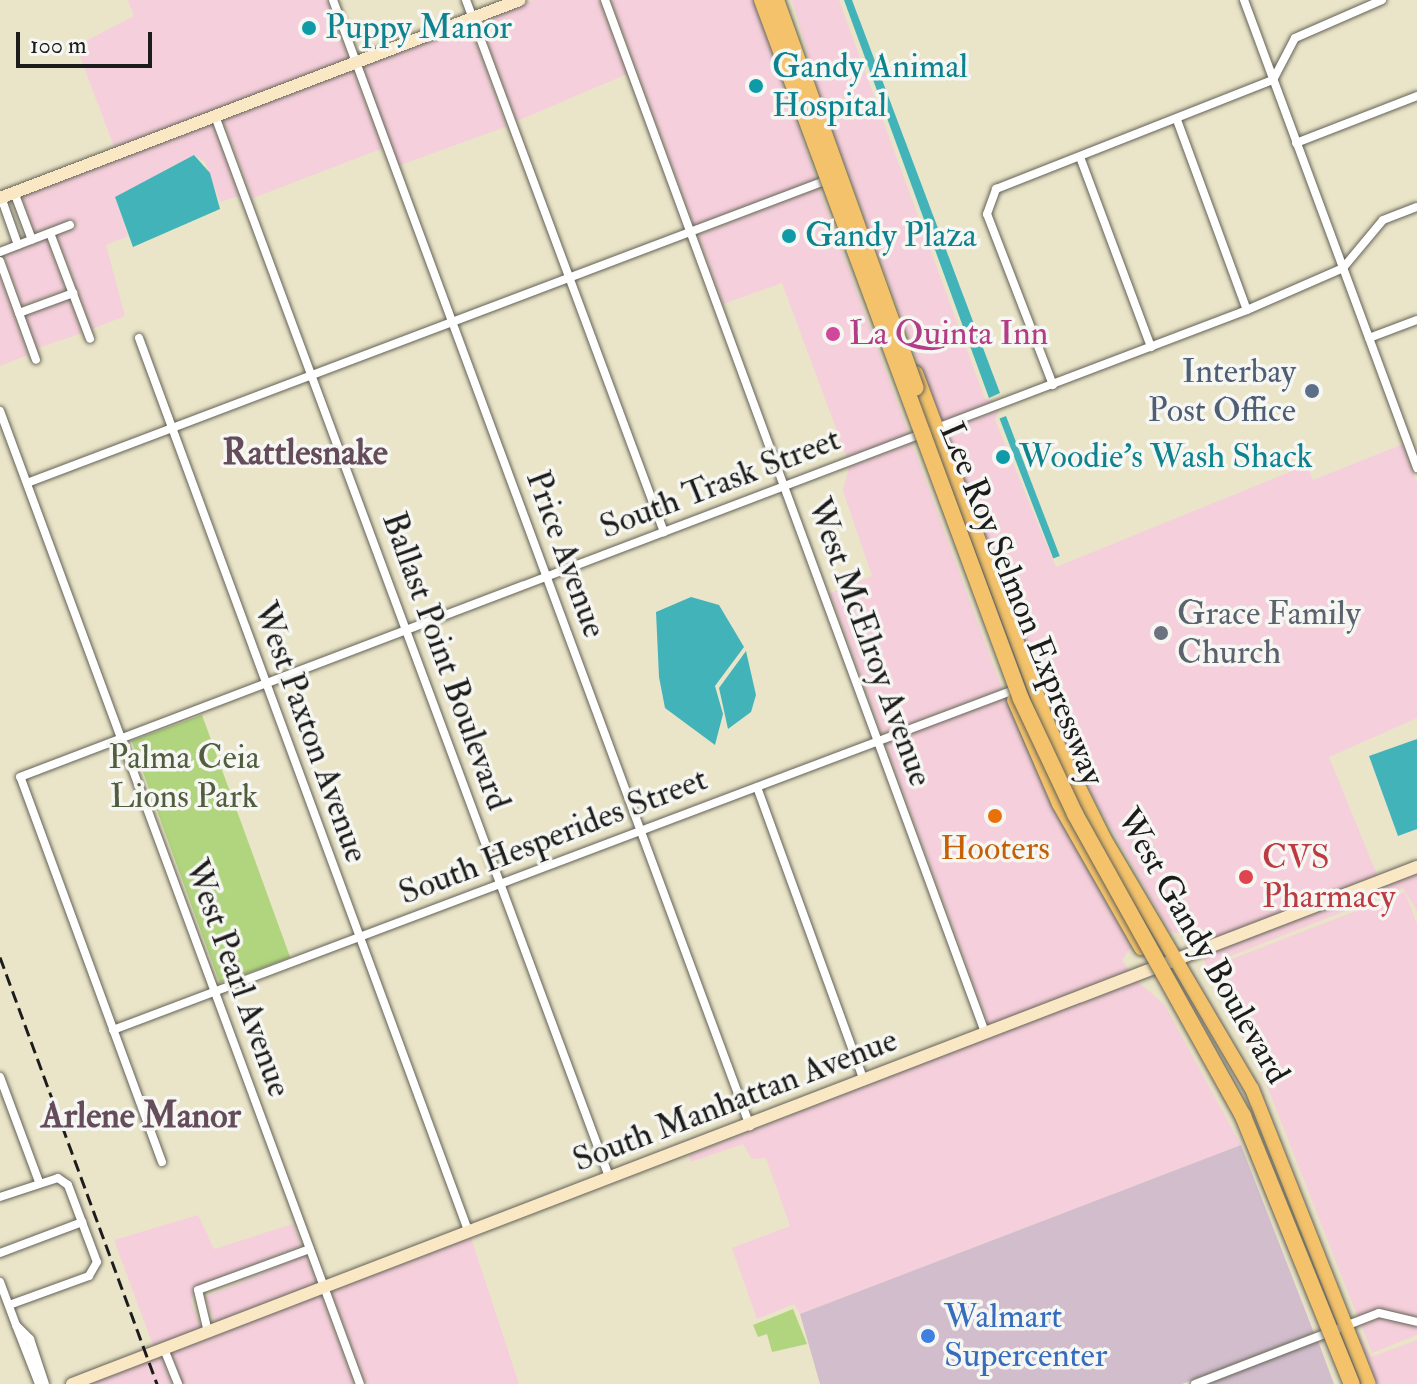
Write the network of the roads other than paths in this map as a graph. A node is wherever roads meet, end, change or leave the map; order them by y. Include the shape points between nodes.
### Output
1 (333, 0) edge
2 (466, 0) edge
3 (520, 0) edge
4 (605, 0) edge
5 (761, 0) edge
6 (778, 0) edge
7 (1244, 0) edge
8 (1382, 0) edge
9 (473, 18) junction
10 (356, 62) junction
11 (1273, 80) junction
12 (1417, 96) edge
13 (215, 116) junction
14 (1177, 120) junction
15 (1296, 143) junction
16 (810, 146) junction
17 (1080, 157) junction
18 (843, 174) junction
19 (822, 182) junction
20 (14, 192) junction
21 (0, 197) edge
22 (1417, 207) edge
23 (70, 225) dead end
24 (691, 232) junction
25 (50, 233) junction
26 (32, 240) junction
27 (18, 245) junction
28 (0, 252) edge
29 (0, 261) edge
30 (1343, 268) junction
31 (570, 278) junction
32 (73, 293) junction
33 (886, 293) junction
34 (869, 310) junction
35 (1247, 310) junction
36 (19, 313) junction
37 (1417, 320) edge
38 (453, 322) junction
39 (139, 338) dead end
40 (1369, 338) junction
41 (90, 339) dead end
42 (1151, 347) junction
43 (36, 360) dead end
44 (312, 376) junction
45 (1053, 385) junction
46 (0, 411) edge
47 (937, 428) junction
48 (171, 429) junction
49 (1417, 432) edge
50 (916, 436) junction
51 (1405, 436) junction
52 (1417, 468) edge
53 (27, 483) junction
54 (785, 487) junction
55 (975, 531) junction
56 (664, 532) junction
57 (546, 577) junction
58 (974, 593) junction
59 (406, 630) junction
60 (266, 683) junction
61 (1011, 691) junction
62 (1050, 729) junction
63 (121, 738) junction
64 (879, 741) junction
65 (1034, 750) junction
66 (757, 787) junction
67 (640, 831) junction
68 (1417, 867) edge
69 (500, 884) junction
70 (359, 937) junction
71 (1176, 960) junction
72 (1153, 968) junction
73 (215, 991) junction
74 (113, 1030) junction
75 (985, 1032) junction
76 (0, 1077) edge
77 (864, 1081) junction
78 (750, 1127) junction
79 (162, 1162) dead end
80 (610, 1180) junction
81 (39, 1182) junction
82 (1294, 1186) junction
83 (0, 1197) edge
84 (1283, 1217) junction
85 (82, 1222) junction
86 (470, 1233) junction
87 (310, 1249) junction
88 (0, 1253) edge
89 (0, 1282) edge
90 (324, 1289) junction
91 (9, 1305) junction
92 (1417, 1322) edge
93 (1347, 1326) junction
94 (208, 1332) junction
95 (1326, 1333) junction
96 (164, 1349) junction
97 (31, 1353) junction
98 (39, 1384) edge
99 (45, 1384) edge
100 (72, 1384) edge
101 (178, 1384) edge
102 (360, 1384) edge
103 (1195, 1384) edge
104 (1349, 1384) edge
105 (1365, 1384) edge

1 - 10 street, Price Avenue
2 - 9 street
3 - 9 street
4 - 24 street, West McElroy Avenue
5 - 16 main road, West Gandy Boulevard
5 - 104 highway, Lee Roy Selmon Expressway, bridge via 1021,699 1081,824 1243,1116
6 - 18 main road, West Gandy Boulevard
6 - 105 highway, Lee Roy Selmon Expressway, bridge via 1036,709 1261,1134
7 - 11 street
8 - 11 street via 1295,38
9 - 10 street
9 - 31 street
10 - 13 street
10 - 38 street, Price Avenue
11 - 14 street
11 - 15 street
12 - 15 street
13 - 20 street
13 - 44 street, Ballast Point Boulevard
14 - 17 street
14 - 35 street
15 - 30 street
16 - 18 main road
16 - 19 main road, West Gandy Boulevard
17 - 42 street
17 - 45 street via 996,189 988,200 987,214
18 - 33 main road, West Gandy Boulevard
19 - 24 street
19 - 33 main road via 846,197
19 - 34 main road, West Gandy Boulevard
20 - 21 street
20 - 26 street
21 - 27 street
22 - 30 street, South Trask Street via 1383,220
23 - 25 street
24 - 31 street
24 - 54 street, West McElroy Avenue
25 - 26 street
25 - 32 street
26 - 27 street
27 - 28 street
29 - 36 street
30 - 35 street, South Trask Street
30 - 40 street
31 - 38 street
31 - 56 street
32 - 36 street
32 - 41 street
33 - 47 main road, West Gandy Boulevard
34 - 47 main road via 920,423
34 - 50 main road, West Gandy Boulevard
35 - 42 street, South Trask Street
36 - 43 street
37 - 40 street
38 - 44 street
38 - 57 street, Price Avenue
39 - 48 street, West Paxton Avenue
40 - 51 street
42 - 45 street, South Trask Street
44 - 48 street
44 - 59 street, Ballast Point Boulevard
45 - 47 street, South Trask Street
46 - 53 street, West Pearl Avenue
47 - 50 street, South Trask Street
47 - 55 main road, West Gandy Boulevard
48 - 53 street
48 - 60 street, West Paxton Avenue
49 - 51 street
50 - 54 street, South Trask Street
50 - 55 main road via 939,448
50 - 58 main road, West Gandy Boulevard
51 - 52 street
53 - 63 street, West Pearl Avenue
54 - 56 street, South Trask Street
54 - 64 street, West McElroy Avenue
55 - 62 main road, West Gandy Boulevard
56 - 57 street, South Trask Street
57 - 59 street, South Trask Street
57 - 67 street, Price Avenue
58 - 61 main road, West Gandy Boulevard
58 - 62 main road via 995,624 1030,716
59 - 60 street, South Trask Street
59 - 69 street, Ballast Point Boulevard
60 - 63 street, South Trask Street
60 - 70 street, West Paxton Avenue
61 - 64 street, South Hesperides Street
61 - 65 main road, West Gandy Boulevard
62 - 71 main road, West Gandy Boulevard
63 - 73 street, West Pearl Avenue
63 - 74 street, South Trask Street via 20,777
64 - 66 street, South Hesperides Street
64 - 75 street, West McElroy Avenue
65 - 71 main road via 1145,938
65 - 72 main road, West Gandy Boulevard
66 - 67 street, South Hesperides Street
66 - 77 street
67 - 69 street, South Hesperides Street
67 - 78 street, Price Avenue
68 - 71 street, South Manhattan Avenue
69 - 70 street, South Hesperides Street
69 - 80 street, Ballast Point Boulevard
70 - 73 street, South Hesperides Street
70 - 86 street, West Paxton Avenue
71 - 72 street, South Manhattan Avenue
71 - 82 main road, West Gandy Boulevard via 1247,1077
72 - 75 street, South Manhattan Avenue
72 - 82 main road via 1187,989
72 - 84 main road, West Gandy Boulevard via 1232,1102
73 - 74 street, South Hesperides Street
73 - 87 street, West Pearl Avenue
74 - 79 street
75 - 77 street, South Manhattan Avenue
76 - 81 street
77 - 78 street, South Manhattan Avenue
78 - 80 street, South Manhattan Avenue
80 - 86 street, South Manhattan Avenue
81 - 83 street
81 - 85 street via 68,1185
82 - 93 main road, West Gandy Boulevard
84 - 93 main road via 1320,1300
84 - 95 main road, West Gandy Boulevard
85 - 88 street
85 - 91 street via 95,1271
86 - 90 street, South Manhattan Avenue
87 - 90 street, West Pearl Avenue
87 - 94 street via 198,1290
89 - 91 street
90 - 94 street, South Manhattan Avenue
90 - 102 street, West Pearl Avenue
91 - 97 street
92 - 93 street via 1379,1313
93 - 95 street
93 - 105 main road, West Gandy Boulevard
94 - 96 street, South Manhattan Avenue
95 - 103 street
95 - 104 main road, West Gandy Boulevard
95 - 105 main road via 1352,1353
96 - 100 street, South Manhattan Avenue
96 - 101 street
97 - 98 street
97 - 99 street

